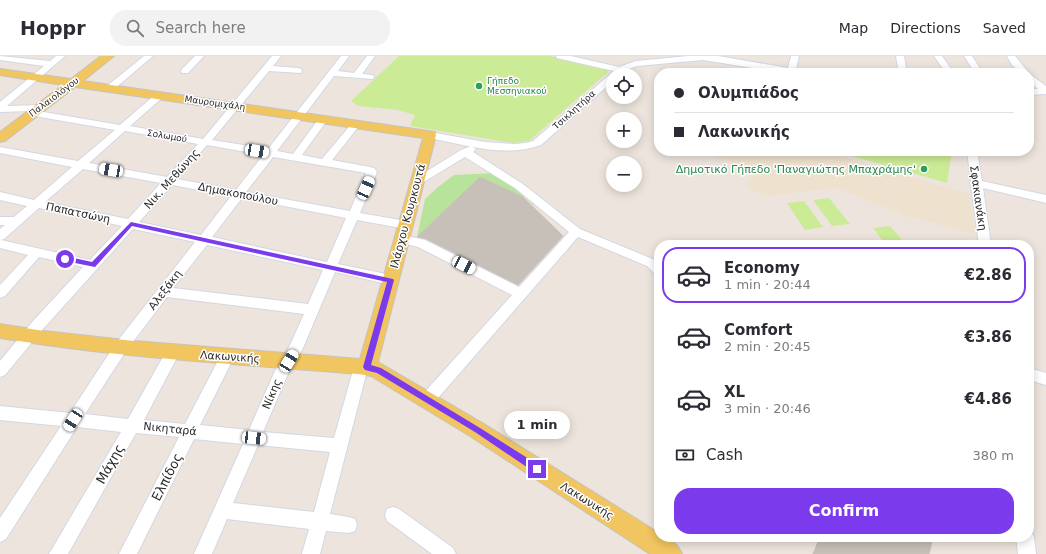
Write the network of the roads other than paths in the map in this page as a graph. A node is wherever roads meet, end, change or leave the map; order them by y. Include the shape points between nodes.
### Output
1 (61, 56) edge
2 (108, 56) edge
3 (149, 56) edge
4 (200, 56) edge
5 (277, 56) edge
6 (345, 56) edge
7 (371, 56) edge
8 (564, 56) edge
9 (758, 56) edge
10 (795, 56) edge
11 (900, 56) edge
12 (938, 56) edge
13 (968, 56) edge
14 (1011, 56) edge
15 (0, 57) edge
16 (707, 57) edge
17 (641, 60) edge
18 (51, 64) junction
19 (754, 65) junction
20 (268, 68) junction
21 (624, 68) edge
22 (772, 68) edge
23 (795, 68) edge
24 (901, 68) edge
25 (946, 68) edge
26 (976, 68) edge
27 (1020, 68) edge
28 (185, 71) dead end
29 (298, 71) dead end
30 (606, 71) edge
31 (0, 72) edge
32 (331, 73) junction
33 (356, 76) junction
34 (35, 77) junction
35 (370, 77) dead end
36 (1034, 80) edge
37 (606, 82) edge
38 (74, 83) junction
39 (110, 88) junction
40 (1046, 91) edge
41 (1034, 92) edge
42 (160, 95) junction
43 (236, 106) junction
44 (0, 108) edge
45 (37, 110) junction
46 (298, 116) junction
47 (323, 119) junction
48 (356, 124) junction
49 (124, 128) junction
50 (430, 135) junction
51 (0, 138) edge
52 (205, 142) junction
53 (479, 144) junction
54 (0, 150) edge
55 (465, 152) junction
56 (270, 153) junction
57 (973, 156) edge
58 (295, 158) junction
59 (324, 162) junction
60 (82, 165) junction
61 (370, 170) joint
62 (170, 181) junction
63 (418, 181) junction
64 (976, 183) junction
65 (238, 194) junction
66 (0, 196) edge
67 (1046, 200) edge
68 (38, 204) junction
69 (354, 216) junction
70 (0, 221) edge
71 (18, 221) junction
72 (131, 224) junction
73 (404, 232) junction
74 (576, 232) junction
75 (0, 236) edge
76 (204, 240) junction
77 (984, 240) edge
78 (0, 244) edge
79 (37, 252) junction
80 (93, 265) junction
81 (654, 266) edge
82 (331, 268) junction
83 (391, 280) junction
84 (163, 292) junction
85 (0, 293) edge
86 (520, 294) junction
87 (312, 310) junction
88 (0, 331) edge
89 (28, 336) junction
90 (122, 348) junction
91 (173, 352) junction
92 (227, 357) junction
93 (289, 361) junction
94 (364, 367) junction
95 (0, 371) edge
96 (1034, 375) edge
97 (1046, 379) edge
98 (427, 400) junction
99 (0, 413) edge
100 (73, 420) junction
101 (133, 426) junction
102 (190, 431) junction
103 (254, 438) junction
104 (339, 446) junction
105 (223, 510) junction
106 (393, 516) dead end
107 (320, 522) junction
108 (349, 525) dead end
109 (0, 533) edge
110 (1026, 542) edge
111 (666, 552) edge
112 (58, 554) edge
113 (128, 554) edge
114 (204, 554) edge
115 (311, 554) edge
116 (447, 554) edge
117 (1027, 554) edge

1 - 18 street
2 - 38 main road, Παλαιολόγου
3 - 39 street
4 - 28 street
5 - 20 street, Νικ. Μεθώνης
6 - 32 street, Αλεξάκη
7 - 33 street
8 - 30 street
9 - 19 street
10 - 23 street
11 - 24 street
12 - 25 street
13 - 26 street
14 - 27 street
15 - 18 street
16 - 17 street
16 - 19 street
17 - 21 street
18 - 34 street
19 - 22 street
20 - 29 street
20 - 43 street, Νικ. Μεθώνης
31 - 34 main road, Μαυρομιχάλη
32 - 33 street
32 - 46 street, Αλεξάκη
33 - 35 street
34 - 38 main road, Μαυρομιχάλη
34 - 44 street
36 - 40 street
37 - 53 street, Τσικλητήρα via 534,145 514,147
38 - 39 main road, Μαυρομιχάλη
38 - 45 main road, Παλαιολόγου
39 - 42 main road, Μαυρομιχάλη
40 - 41 street
42 - 43 main road, Μαυρομιχάλη
42 - 49 street
43 - 46 main road, Μαυρομιχάλη
43 - 52 street, Νικ. Μεθώνης
44 - 45 street, Σολωμού
45 - 49 street, Σολωμού
45 - 51 main road, Παλαιολόγου
46 - 47 main road, Μαυρομιχάλη
46 - 56 street, Αλεξάκη
47 - 48 main road, Μαυρομιχάλη
47 - 58 street
48 - 50 main road, Μαυρομιχάλη
48 - 59 street
49 - 52 street, Σολωμού
49 - 60 street
50 - 53 street
50 - 63 main road, Ιλάρχου Κουρκουτά
52 - 56 street, Σολωμού
52 - 62 street, Νικ. Μεθώνης
53 - 55 street
54 - 60 street, Δημακοπούλου
55 - 63 street
55 - 74 street via 519,186
56 - 58 street, Σολωμού
56 - 65 street, Αλεξάκη
57 - 64 street, Σφακιανάκη
58 - 59 street, Σολωμού
59 - 61 street, Σολωμού
60 - 62 street, Δημακοπούλου
60 - 68 street
61 - 69 street, Νίκης via 373,174
62 - 65 street, Δημακοπούλου
62 - 72 street, Νικ. Μεθώνης
63 - 73 main road, Ιλάρχου Κουρκουτά
64 - 67 street
64 - 77 street, Σφακιανάκη
65 - 69 street, Δημακοπούλου
65 - 76 street, Αλεξάκη
66 - 68 street, Παπατσώνη
68 - 71 street
68 - 72 street, Παπατσώνη
69 - 73 street, Δημακοπούλου
69 - 82 street, Νίκης
70 - 71 street
71 - 75 street
72 - 76 street, Παπατσώνη
72 - 80 street, Νικ. Μεθώνης
73 - 83 main road, Ιλάρχου Κουρκουτά
73 - 86 street, Δημακοπούλου via 421,244
74 - 81 street
74 - 86 street
76 - 82 street, Παπατσώνη
76 - 84 street, Αλεξάκη
78 - 79 street
79 - 80 street
79 - 85 street
80 - 89 street, Νικ. Μεθώνης
82 - 83 street, Παπατσώνη
82 - 87 street, Νίκης
83 - 94 main road, Ιλάρχου Κουρκουτά
84 - 87 street
84 - 90 street, Αλεξάκη
86 - 98 street
87 - 93 street, Νίκης
88 - 89 main road, Λακωνικής
89 - 90 main road, Λακωνικής
89 - 95 street, Νικ. Μεθώνης
90 - 91 main road, Λακωνικής
90 - 100 street, Αλεξάκη
91 - 92 main road, Λακωνικής
91 - 101 street, Μάχης
92 - 93 main road, Λακωνικής
92 - 102 street, Ελπίδος
93 - 94 main road, Λακωνικής
93 - 103 street, Νίκης via 281,373
94 - 98 main road, Λακωνικής via 379,370
94 - 104 street
96 - 97 street
98 - 111 main road, Λακωνικής
99 - 100 street, Νικηταρά
100 - 101 street, Νικηταρά
100 - 109 street, Αλεξάκη
101 - 102 street, Νικηταρά
101 - 112 street, Μάχης
102 - 103 street, Νικηταρά
102 - 113 street, Ελπίδος
103 - 104 street, Νικηταρά
103 - 105 street, Νίκης
104 - 107 street
105 - 107 street
105 - 114 street, Νίκης
106 - 116 street
107 - 108 street
107 - 115 street
110 - 117 street

